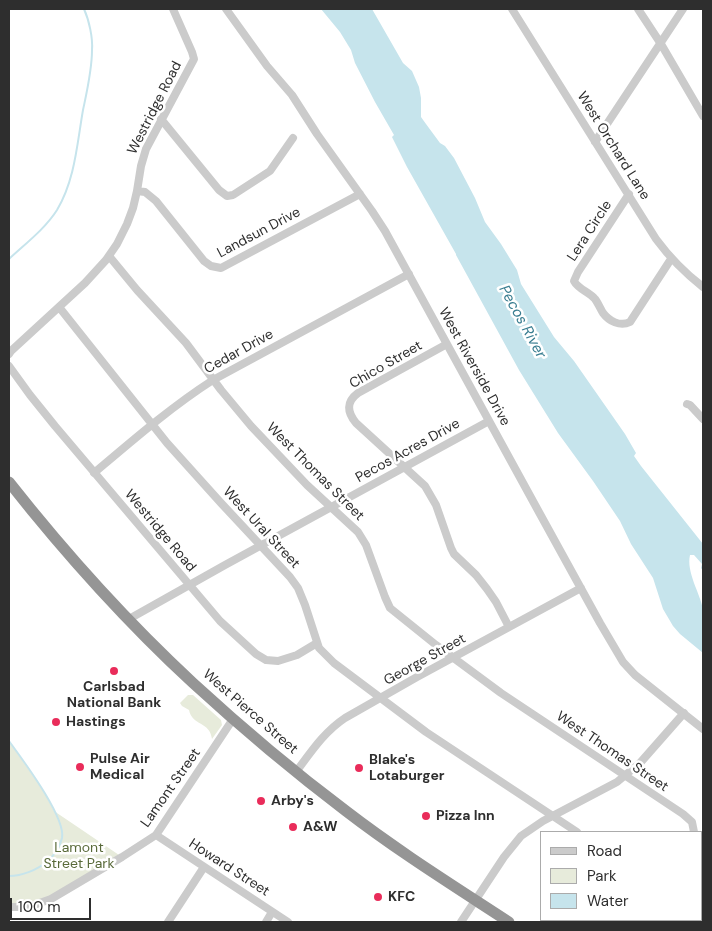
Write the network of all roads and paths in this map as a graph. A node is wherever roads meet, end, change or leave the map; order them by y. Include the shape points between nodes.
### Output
1 (173, 9) edge
2 (226, 9) edge
3 (512, 9) edge
4 (638, 9) edge
5 (683, 9) edge
6 (661, 44) junction
7 (703, 116) edge
8 (162, 119) junction
9 (293, 138) dead end
10 (595, 142) junction
11 (137, 191) junction
12 (360, 194) junction
13 (629, 194) junction
14 (109, 256) junction
15 (671, 259) junction
16 (409, 274) junction
17 (703, 287) edge
18 (59, 307) junction
19 (447, 344) junction
20 (9, 354) edge
21 (9, 366) edge
22 (213, 380) junction
23 (687, 404) dead end
24 (703, 419) edge
25 (489, 421) junction
26 (152, 424) junction
27 (405, 467) junction
28 (94, 473) junction
29 (9, 482) edge
30 (332, 507) junction
31 (261, 546) junction
32 (190, 585) junction
33 (581, 588) junction
34 (129, 619) junction
35 (509, 627) junction
36 (317, 643) junction
37 (453, 658) junction
38 (380, 698) junction
39 (684, 713) junction
40 (233, 719) junction
41 (703, 729) edge
42 (296, 772) junction
43 (625, 776) junction
44 (552, 816) junction
45 (575, 831) edge
46 (694, 831) edge
47 (156, 835) junction
48 (204, 867) junction
49 (476, 900) junction
50 (9, 907) edge
51 (272, 912) junction
52 (168, 922) edge
53 (266, 922) edge
54 (288, 922) edge
55 (461, 922) edge
56 (509, 922) edge

1 - 8 street, Westridge Road via 194,59
2 - 12 street, West Riverside Drive via 292,95
3 - 10 street, West Orchard Lane
4 - 6 street
5 - 6 street
6 - 7 street
6 - 10 street
8 - 9 street via 227,196 270,171
8 - 11 street, Westridge Road via 143,157
10 - 13 street, West Orchard Lane
11 - 12 street, Landsun Drive via 145,192 156,201 208,264 221,268
11 - 14 street, Westridge Road via 127,224
12 - 16 street, West Riverside Drive
13 - 15 street, West Orchard Lane
13 - 15 street, Lera Circle via 578,272 574,281 576,285 595,299 609,319 619,325 626,324
14 - 18 street, Westridge Road
14 - 22 street, West Thomas Street via 186,343
15 - 17 street, West Orchard Lane
16 - 19 street, West Riverside Drive
16 - 22 street, Cedar Drive
18 - 20 street, Westridge Road
18 - 26 street, West Ural Street
19 - 25 street, West Riverside Drive
19 - 27 street, Chico Street via 358,393 350,402 352,419
21 - 28 street, Westridge Road
22 - 26 street, Cedar Drive
22 - 30 street, West Thomas Street via 293,471
23 - 24 street
25 - 27 street, Pecos Acres Drive
25 - 33 street, West Riverside Drive
26 - 28 street, Cedar Drive
26 - 31 street, West Ural Street
27 - 30 street, Pecos Acres Drive
27 - 35 street, Chico Street via 430,494 454,554 487,589
28 - 32 street, Westridge Road
29 - 34 highway, West Pierce Street via 58,542
30 - 31 street, Pecos Acres Drive
30 - 37 street, West Thomas Street via 361,536 390,608
31 - 32 street, Pecos Acres Drive
31 - 36 street, West Ural Street via 295,583
32 - 34 street, Pecos Acres Drive
32 - 36 street, Westridge Road via 220,621 266,660 288,659
33 - 35 street, George Street
33 - 39 street, West Riverside Drive via 630,670
34 - 40 highway, West Pierce Street
35 - 37 street, George Street
36 - 38 street, West Ural Street via 334,663
37 - 38 street, George Street
37 - 43 street, West Thomas Street
38 - 42 street, George Street via 334,726
38 - 44 street, West Ural Street
39 - 41 street, West Riverside Drive
39 - 43 street
40 - 42 highway, West Pierce Street
40 - 47 street, Lamont Street
42 - 49 highway, West Pierce Street via 395,847
43 - 44 street
43 - 46 street, West Thomas Street via 688,818
44 - 45 street, West Ural Street
44 - 49 street via 517,841
47 - 48 street, Howard Street
47 - 50 street, Lamont Street via 51,899 24,907
48 - 51 street, Howard Street
48 - 52 street
49 - 55 street
49 - 56 highway, West Pierce Street
51 - 53 street
51 - 54 street, Howard Street

